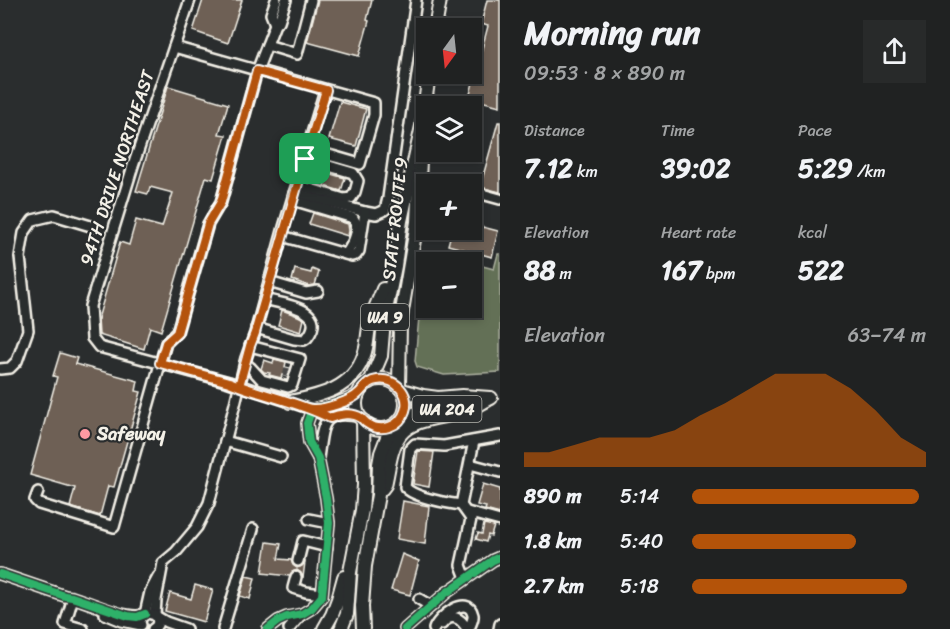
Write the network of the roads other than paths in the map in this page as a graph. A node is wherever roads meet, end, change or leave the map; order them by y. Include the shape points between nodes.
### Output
1 (190, 0) edge
2 (276, 0) edge
3 (286, 0) edge
4 (311, 0) edge
5 (416, 0) edge
6 (440, 0) edge
7 (437, 18) edge
8 (275, 24) junction
9 (267, 45) junction
10 (174, 47) junction
11 (257, 71) junction
12 (326, 90) junction
13 (308, 149) junction
14 (416, 153) edge
15 (305, 159) junction
16 (420, 162) edge
17 (295, 193) junction
18 (482, 194) edge
19 (500, 198) edge
20 (365, 212) junction
21 (94, 227) dead end
22 (282, 236) junction
23 (397, 251) junction
24 (345, 254) junction
25 (269, 282) junction
26 (318, 291) dead end
27 (264, 299) junction
28 (256, 328) junction
29 (250, 346) junction
30 (292, 357) junction
31 (160, 363) junction
32 (245, 363) junction
33 (0, 369) edge
34 (287, 377) junction
35 (370, 382) junction
36 (239, 386) junction
37 (400, 388) junction
38 (359, 394) junction
39 (495, 397) edge
40 (290, 402) junction
41 (312, 409) junction
42 (330, 418) junction
43 (402, 418) junction
44 (362, 419) junction
45 (391, 427) junction
46 (500, 436) edge
47 (225, 441) junction
48 (474, 441) junction
49 (281, 457) dead end
50 (318, 458) junction
51 (470, 464) junction
52 (500, 472) edge
53 (38, 492) dead end
54 (378, 495) junction
55 (464, 509) junction
56 (309, 519) dead end
57 (500, 521) edge
58 (329, 523) junction
59 (253, 529) dead end
60 (327, 547) junction
61 (298, 561) dead end
62 (500, 562) edge
63 (350, 572) junction
64 (160, 573) junction
65 (0, 574) edge
66 (296, 577) dead end
67 (466, 578) junction
68 (322, 594) junction
69 (69, 598) junction
70 (419, 599) dead end
71 (430, 606) junction
72 (302, 614) junction
73 (156, 615) junction
74 (143, 623) edge
75 (500, 624) edge
76 (64, 626) edge
77 (82, 629) edge
78 (153, 629) edge
79 (186, 629) edge
80 (223, 629) edge
81 (268, 629) edge
82 (289, 629) edge
83 (324, 629) edge
84 (341, 629) edge
85 (363, 629) edge
86 (405, 629) edge
87 (435, 629) edge
88 (440, 629) edge
89 (468, 629) edge
90 (499, 629) edge

1 - 10 street, 94TH DRIVE NORTHEAST
2 - 8 street via 271,14
3 - 8 street
4 - 9 street via 297,54
5 - 20 street via 388,198 385,210 376,214
6 - 7 main road
8 - 9 street
9 - 11 street
10 - 11 street
10 - 31 street, 94TH DRIVE NORTHEAST via 90,306 92,338 99,347
11 - 12 street
11 - 31 street via 221,202 208,224 177,333 166,343
12 - 13 street
12 - 13 street via 374,103 360,165
13 - 15 street
14 - 23 main road, STATE ROUTE 9 / WA 9
15 - 17 street
15 - 17 street via 353,172 358,181 355,192 344,199
16 - 37 main road, STATE ROUTE 9 / WA 9 via 417,222 400,323
17 - 20 street
17 - 22 street
17 - 24 street via 356,221 353,245
18 - 19 street
20 - 24 street via 358,251 352,256
21 - 33 street via 54,215 33,220 24,233 20,257 30,336 17,361 10,368
22 - 24 street
22 - 25 street via 280,258
23 - 35 main road, STATE ROUTE 9 / WA 9 via 381,357
23 - 40 main road via 370,323 359,368 334,390
25 - 26 street via 306,293
25 - 27 street
27 - 28 street
27 - 28 street via 306,312 312,317 313,326 307,338 300,340
28 - 29 street
29 - 30 street
29 - 32 street
30 - 34 street
30 - 34 street via 300,359 288,387
31 - 36 street
31 - 53 street via 114,526 39,504
32 - 34 street via 262,380
32 - 36 street
35 - 37 main road via 386,379
35 - 38 main road
36 - 40 street
36 - 47 street
37 - 39 main road, WA 204 via 438,398
37 - 43 main road via 406,404
38 - 41 street via 342,403
38 - 44 main road via 357,410
39 - 43 main road, WA 204
39 - 54 main road via 466,411 406,429
40 - 41 street
41 - 42 street
41 - 50 street via 308,433
42 - 44 street via 342,414
42 - 50 street via 322,428
43 - 45 main road
44 - 45 main road via 373,427
44 - 63 main road via 364,485
45 - 54 main road via 381,453
46 - 48 street
47 - 49 street
47 - 64 street via 209,503 197,527 163,562
48 - 51 street
48 - 55 street via 444,446 415,444 410,449 405,487 410,493
50 - 58 street
51 - 52 street
51 - 55 street
54 - 85 main road via 365,566
55 - 57 street
55 - 67 street via 471,519 461,566
56 - 58 street
58 - 60 street
59 - 80 street
60 - 61 street via 303,541
60 - 68 street
62 - 67 street via 493,560
63 - 83 main road via 343,578
63 - 84 main road via 347,614
64 - 73 street
64 - 74 street via 150,592
65 - 69 street
66 - 68 street via 293,588
67 - 71 street
68 - 72 street via 318,603
69 - 74 street via 138,617
69 - 76 street
70 - 71 street
71 - 86 street
72 - 81 street via 287,617
72 - 82 street
73 - 74 street via 150,612
73 - 78 street via 158,624
73 - 79 street
75 - 90 street
76 - 77 street
87 - 89 street via 449,611 460,606 472,613
88 - 89 street via 445,620 456,618

